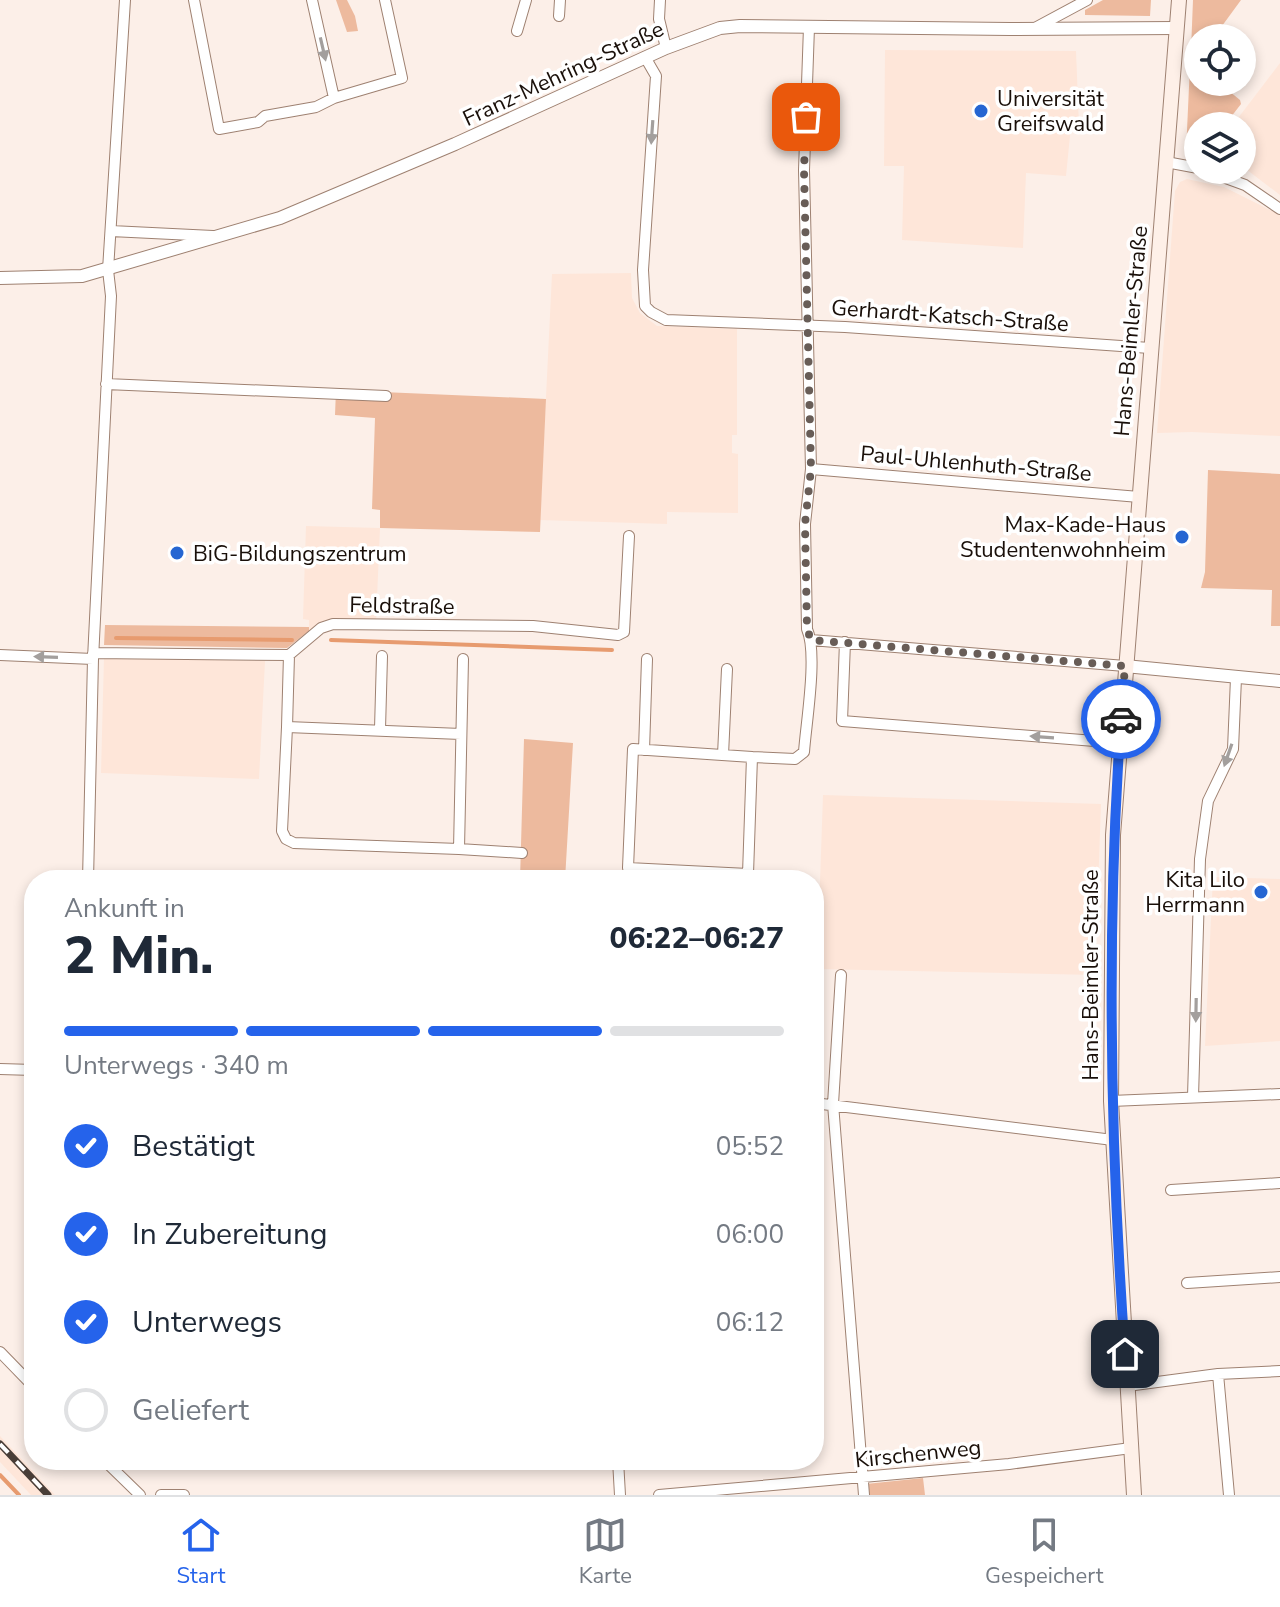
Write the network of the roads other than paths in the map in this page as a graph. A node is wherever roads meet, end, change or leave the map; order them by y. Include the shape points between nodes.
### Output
1 (125, 0) edge
2 (194, 0) edge
3 (312, 0) edge
4 (385, 0) edge
5 (526, 0) edge
6 (560, 0) edge
7 (660, 0) edge
8 (1087, 0) edge
9 (1179, 0) edge
10 (559, 16) dead end
11 (809, 27) junction
12 (1035, 28) junction
13 (1176, 28) junction
14 (517, 31) dead end
15 (666, 48) junction
16 (645, 57) junction
17 (334, 98) junction
18 (1166, 162) junction
19 (1184, 165) edge
20 (1242, 184) edge
21 (1280, 209) edge
22 (111, 231) junction
23 (223, 237) junction
24 (108, 270) junction
25 (0, 278) edge
26 (807, 325) junction
27 (1150, 348) junction
28 (106, 384) junction
29 (386, 396) dead end
30 (811, 469) junction
31 (1139, 497) junction
32 (629, 536) dead end
33 (811, 640) junction
34 (845, 642) junction
35 (0, 655) edge
36 (289, 655) junction
37 (93, 656) junction
38 (382, 656) dead end
39 (463, 659) dead end
40 (647, 659) dead end
41 (1125, 666) junction
42 (727, 669) dead end
43 (1236, 678) junction
44 (1280, 681) edge
45 (287, 727) junction
46 (380, 729) junction
47 (461, 734) junction
48 (1120, 743) junction
49 (644, 750) junction
50 (723, 755) junction
51 (752, 757) junction
52 (459, 849) junction
53 (522, 853) dead end
54 (88, 870) edge
55 (668, 870) edge
56 (748, 870) edge
57 (841, 975) dead end
58 (0, 1069) edge
59 (24, 1070) edge
60 (1280, 1094) edge
61 (1193, 1097) junction
62 (1111, 1101) junction
63 (824, 1104) edge
64 (833, 1104) junction
65 (1113, 1140) junction
66 (1280, 1183) edge
67 (1171, 1190) dead end
68 (1280, 1277) edge
69 (1187, 1283) dead end
70 (0, 1352) edge
71 (1280, 1371) edge
72 (1218, 1374) junction
73 (24, 1375) edge
74 (1127, 1386) junction
75 (1131, 1448) junction
76 (114, 1470) edge
77 (619, 1470) edge
78 (863, 1478) junction
79 (140, 1495) edge
80 (161, 1495) edge
81 (184, 1495) edge
82 (620, 1495) edge
83 (659, 1495) edge
84 (864, 1495) edge
85 (1134, 1495) edge
86 (1229, 1495) edge

1 - 22 street
2 - 17 street via 219,129 316,107
3 -> 17 street
4 - 17 street via 402,78
5 - 14 street
6 - 10 street
7 - 15 street
8 - 12 street
9 - 13 main road, Hans-Beimler-Straße
11 - 12 street, Franz-Mehring-Straße
11 - 15 street, Franz-Mehring-Straße via 720,28
11 - 26 street via 804,170
12 - 13 street, Franz-Mehring-Straße
13 - 18 main road, Hans-Beimler-Straße
15 - 16 street, Franz-Mehring-Straße
16 - 23 street, Franz-Mehring-Straße via 455,144
16 -> 26 street, Gerhardt-Katsch-Straße via 656,76 645,306 666,320
18 - 19 street
18 - 27 main road, Hans-Beimler-Straße
20 - 21 street
22 - 23 street, Franz-Mehring-Straße
22 - 24 street
23 - 24 street, Franz-Mehring-Straße
24 - 25 street, Franz-Mehring-Straße via 64,278
24 - 28 street
26 - 27 street, Gerhardt-Katsch-Straße
26 - 30 street
27 - 31 main road, Hans-Beimler-Straße
28 - 29 street
28 - 37 street
30 - 31 street, Paul-Uhlenhuth-Straße
30 - 33 street via 805,524
31 - 41 main road, Hans-Beimler-Straße
32 - 36 street, Feldstraße via 624,632 618,635 533,626 333,624
33 - 34 street
33 - 51 street via 804,752 795,759
34 - 41 street
48 -> 34 street via 842,721
37 -> 35 street
36 - 37 street
36 - 45 street
37 - 54 street
38 - 46 street
39 - 47 street
40 - 49 street
41 - 43 street
41 - 48 main road, Hans-Beimler-Straße
42 - 50 street
43 - 44 street
43 -> 61 street via 1233,749 1208,801 1200,859
45 - 46 street
45 - 52 street via 282,831 286,839
46 - 47 street
47 - 52 street
48 - 62 main road, Hans-Beimler-Straße via 1113,835
49 - 50 street
49 - 55 street via 633,749 628,868
50 - 51 street
51 - 56 street
52 - 53 street
57 - 64 street
58 - 59 street
60 - 61 street
61 - 62 street
62 - 65 main road, Hans-Beimler-Straße
63 - 64 street
64 - 65 street
64 - 78 street
65 - 74 main road, Hans-Beimler-Straße
66 - 67 street
68 - 69 street
70 - 73 street
71 - 72 street
72 - 74 street
72 - 86 street
74 - 75 main road, Hans-Beimler-Straße
75 - 78 street, Kirschenweg
75 - 85 main road, Hans-Beimler-Straße
76 - 79 street
77 - 82 street
78 - 83 street, Kirschenweg
78 - 84 street
80 - 81 street

